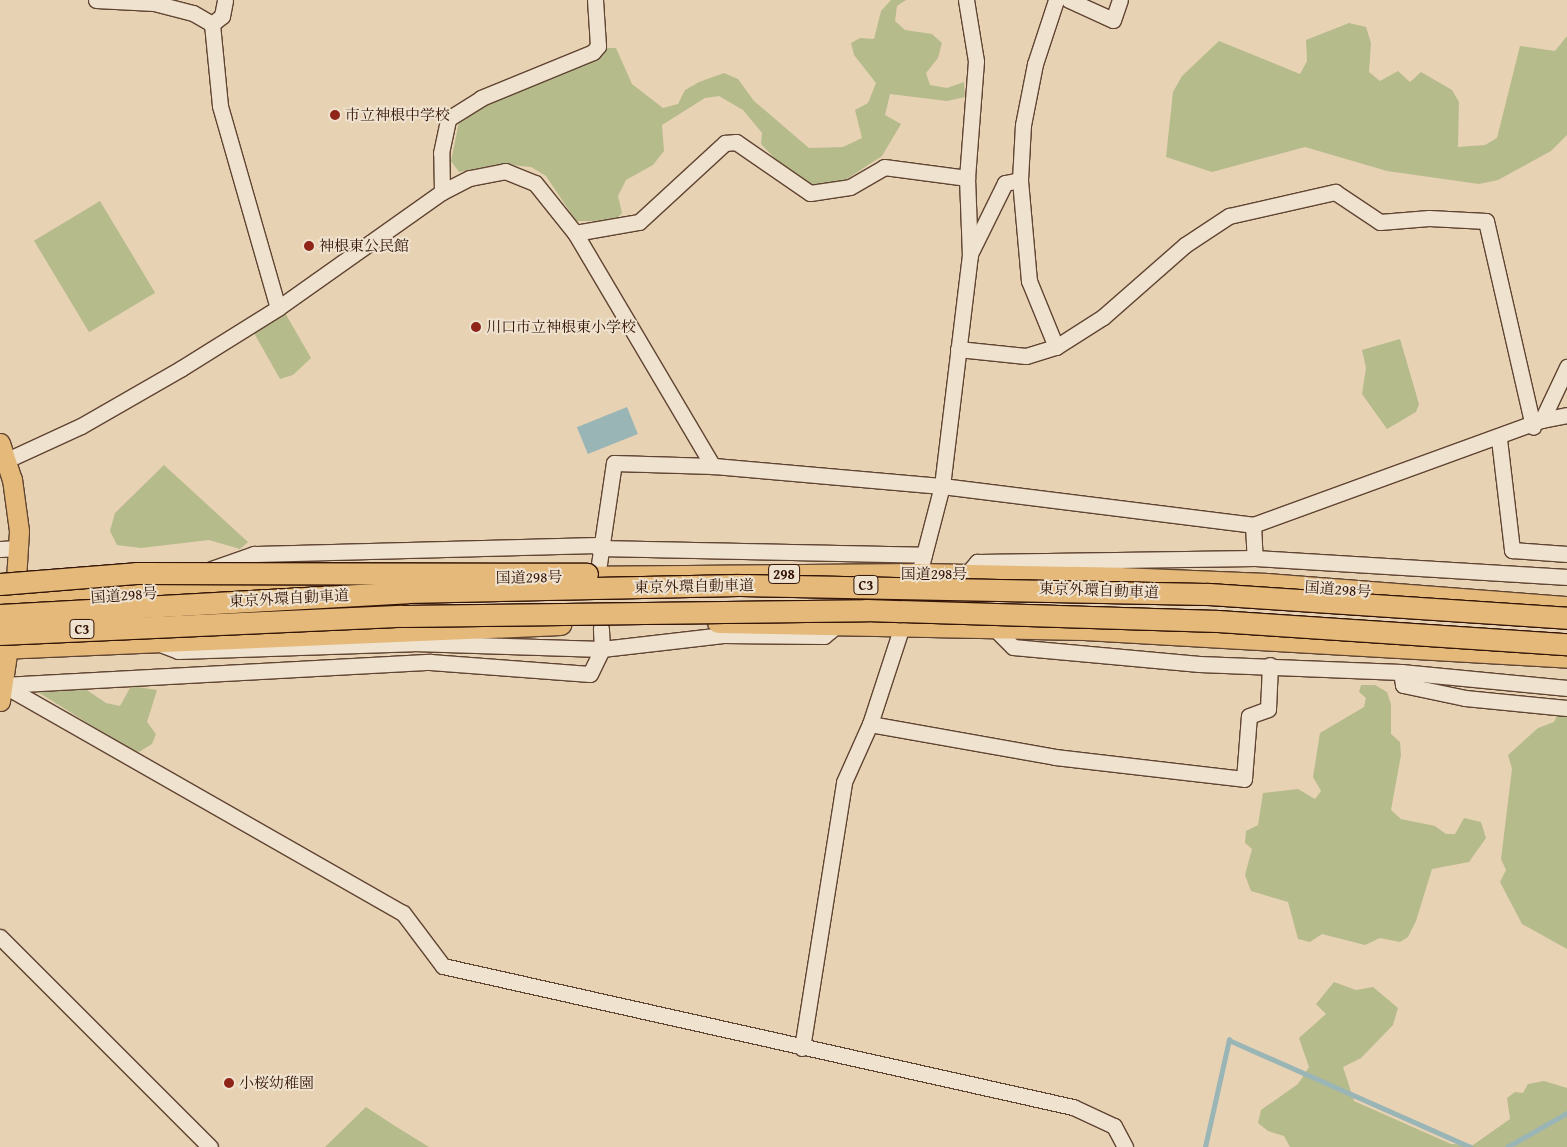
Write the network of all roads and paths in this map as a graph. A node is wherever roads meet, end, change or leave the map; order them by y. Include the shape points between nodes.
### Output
1 (96, 0) edge
2 (224, 0) edge
3 (595, 0) edge
4 (966, 0) edge
5 (1056, 0) edge
6 (1069, 0) edge
7 (1120, 0) edge
8 (212, 24) junction
9 (967, 178) junction
10 (1020, 180) junction
11 (442, 192) junction
12 (575, 232) junction
13 (970, 256) junction
14 (278, 308) junction
15 (1056, 348) junction
16 (958, 349) junction
17 (1567, 367) edge
18 (1549, 420) edge
19 (1567, 429) edge
20 (1498, 439) junction
21 (3, 452) edge
22 (713, 466) junction
23 (942, 486) junction
24 (1253, 525) junction
25 (599, 546) junction
26 (19, 548) junction
27 (0, 549) edge
28 (1567, 554) edge
29 (1255, 558) junction
30 (599, 564) dead end
31 (922, 564) junction
32 (967, 574) junction
33 (1567, 577) edge
34 (1180, 580) junction
35 (0, 582) edge
36 (738, 585) junction
37 (146, 594) junction
38 (1567, 597) edge
39 (5, 606) edge
40 (1567, 607) edge
41 (1567, 618) edge
42 (841, 622) junction
43 (903, 622) junction
44 (991, 625) junction
45 (601, 628) dead end
46 (1086, 629) junction
47 (147, 639) junction
48 (2, 642) edge
49 (1567, 644) edge
50 (602, 649) junction
51 (1567, 657) edge
52 (1270, 665) junction
53 (1567, 666) edge
54 (1401, 672) junction
55 (1567, 688) edge
56 (1, 693) edge
57 (1567, 708) edge
58 (870, 724) junction
59 (0, 937) edge
60 (802, 1048) junction
61 (210, 1147) edge
62 (1126, 1147) edge

1 - 8 street via 154,4 193,13
2 - 8 street via 222,16
3 - 11 street via 598,46 592,52 481,98 448,119 441,153
4 - 9 street via 976,61
5 - 10 street via 1026,107
6 - 7 street via 1113,20
8 - 14 street via 220,106
9 - 12 street via 884,167 850,187 810,193 736,142 725,143 639,222
9 - 13 street
10 - 13 street via 1005,183
10 - 15 street via 1030,281
11 - 12 street via 470,178 505,171 534,183
11 - 14 street
12 - 22 street
13 - 16 street
14 - 21 street via 81,426
15 - 16 street via 1026,356
15 - 18 street via 1102,317 1186,245 1229,216 1335,192 1380,222 1428,218 1486,221
16 - 23 street
17 - 18 street
18 - 19 street
18 - 20 street
20 - 24 street
20 - 28 street via 1512,550
21 - 26 main road
22 - 23 street
22 - 25 street via 614,464
23 - 24 street
23 - 31 street
24 - 29 street
25 - 30 street
25 - 31 street
25 - 37 street via 254,554
26 - 27 street
26 - 39 main road
29 - 32 street via 977,562
29 - 33 street
31 - 32 highway, 国道298号 / 298
31 - 37 highway, 国道298号 / 298
31 - 43 street
32 - 34 highway, 国道298号 / 298
34 - 38 highway via 1328,578
34 - 40 highway, 国道298号 / 298
35 - 36 highway, bridge via 136,573 525,572
36 - 39 highway, 東京外環自動車道 / C3, bridge
36 - 41 highway, 東京外環自動車道 / C3, bridge via 1208,594
37 - 39 highway, 国道298号 / 298
39 - 48 main road
42 - 43 highway
42 - 47 highway via 598,623
42 - 50 street via 824,636 723,635
43 - 44 highway
43 - 58 street
44 - 46 highway
44 - 52 street via 1013,647 1199,664
45 - 50 street
46 - 51 highway
46 - 53 highway
47 - 48 highway
47 - 50 street via 178,651 413,643
48 - 49 highway, 東京外環自動車道 / C3, bridge via 72,629 581,611 866,610 1217,621
48 - 56 main road
50 - 56 street via 590,674 430,662
52 - 54 street
52 - 58 street via 1268,709 1249,716 1244,779 1054,757
54 - 55 street
54 - 57 street via 1403,685 1466,698
56 - 60 street via 403,913 443,966
58 - 60 street via 844,782
59 - 61 street
60 - 62 street via 1073,1107 1114,1126

